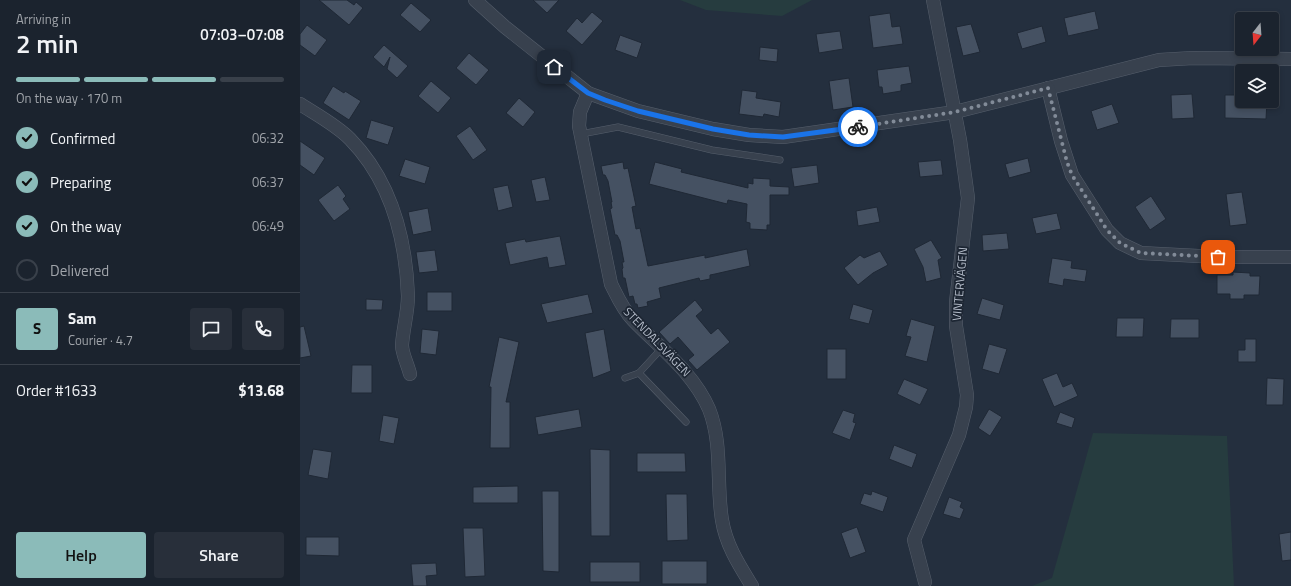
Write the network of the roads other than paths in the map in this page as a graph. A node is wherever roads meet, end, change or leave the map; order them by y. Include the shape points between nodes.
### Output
1 (475, 0) edge
2 (932, 0) edge
3 (1291, 59) edge
4 (1048, 88) junction
5 (588, 93) junction
6 (300, 104) edge
7 (955, 112) junction
8 (581, 134) junction
9 (780, 160) dead end
10 (1291, 257) edge
11 (662, 348) junction
12 (639, 373) junction
13 (410, 374) dead end
14 (625, 378) dead end
15 (686, 422) dead end
16 (925, 582) dead end
17 (752, 586) edge

1 - 5 street
2 - 7 street, VINTERVÄGEN
3 - 4 street via 1159,60
4 - 7 street
4 - 10 street via 1072,175 1107,230 1120,243 1141,253
5 - 7 street via 638,111 713,129 783,137
5 - 8 street, STENDALSVÄGEN via 580,112
6 - 13 street via 350,139 375,171 392,202 401,240 408,297 402,346
7 - 16 street, VINTERVÄGEN via 968,198 956,302 956,326 967,401 958,435 914,540
8 - 9 lane via 618,126 712,150
8 - 11 street, STENDALSVÄGEN via 611,284 632,320
11 - 12 lane
11 - 17 street, STENDALSVÄGEN via 690,377 715,426 722,520 735,559
12 - 14 lane
12 - 15 lane

